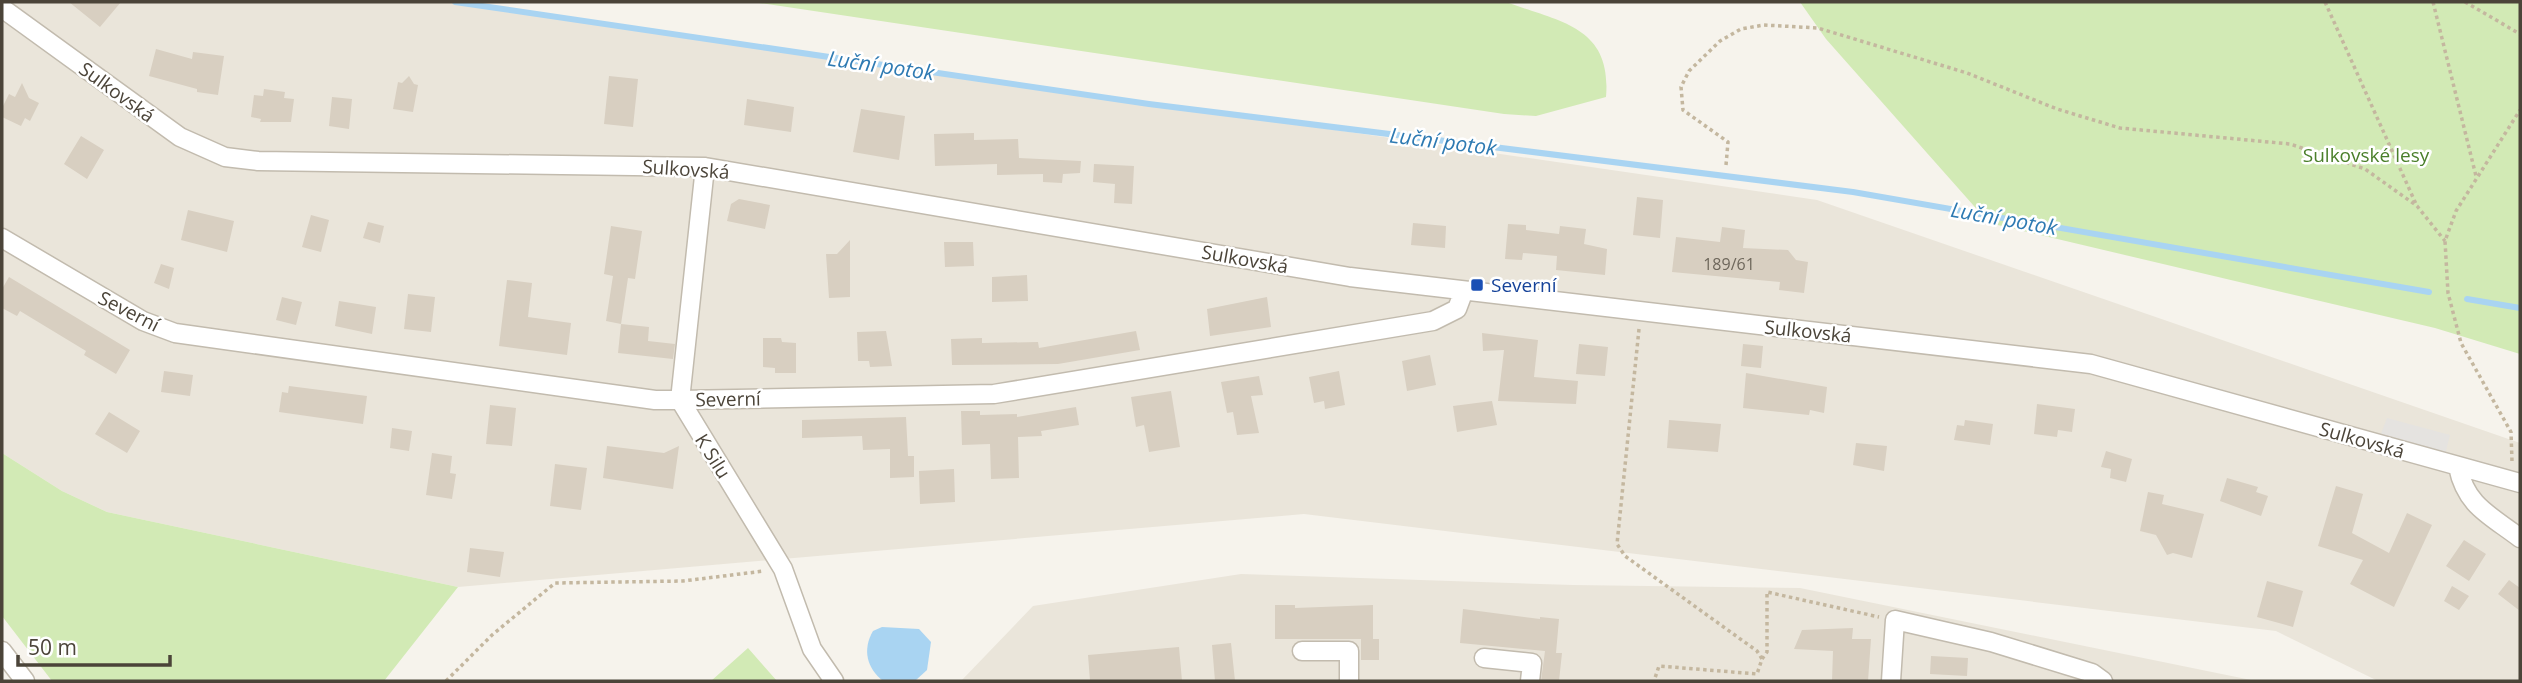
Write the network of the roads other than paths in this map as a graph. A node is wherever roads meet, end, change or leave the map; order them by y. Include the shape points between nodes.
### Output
1 (2, 8) edge
2 (705, 167) junction
3 (2, 238) edge
4 (1463, 293) junction
5 (680, 400) junction
6 (2458, 467) junction
7 (2516, 482) edge
8 (2520, 538) edge
9 (2, 651) edge
10 (1301, 651) dead end
11 (1484, 658) dead end
12 (25, 681) edge
13 (834, 681) edge
14 (1349, 681) edge
15 (1530, 681) edge
16 (1891, 681) edge
17 (2103, 681) edge

1 - 2 street, Sulkovská via 180,137 225,157
2 - 4 street, Sulkovská
2 - 5 street
3 - 5 street, Severní via 133,316 175,333
4 - 5 street, Severní via 1457,309 1433,320 994,394
4 - 6 street, Sulkovská via 2091,365
5 - 13 street, K Silu via 783,569 812,649
6 - 7 street, Sulkovská
6 - 8 street via 2469,499
9 - 12 street
10 - 14 street via 1349,651
11 - 15 street via 1532,663
16 - 17 street via 1895,620 1991,642 2092,673

